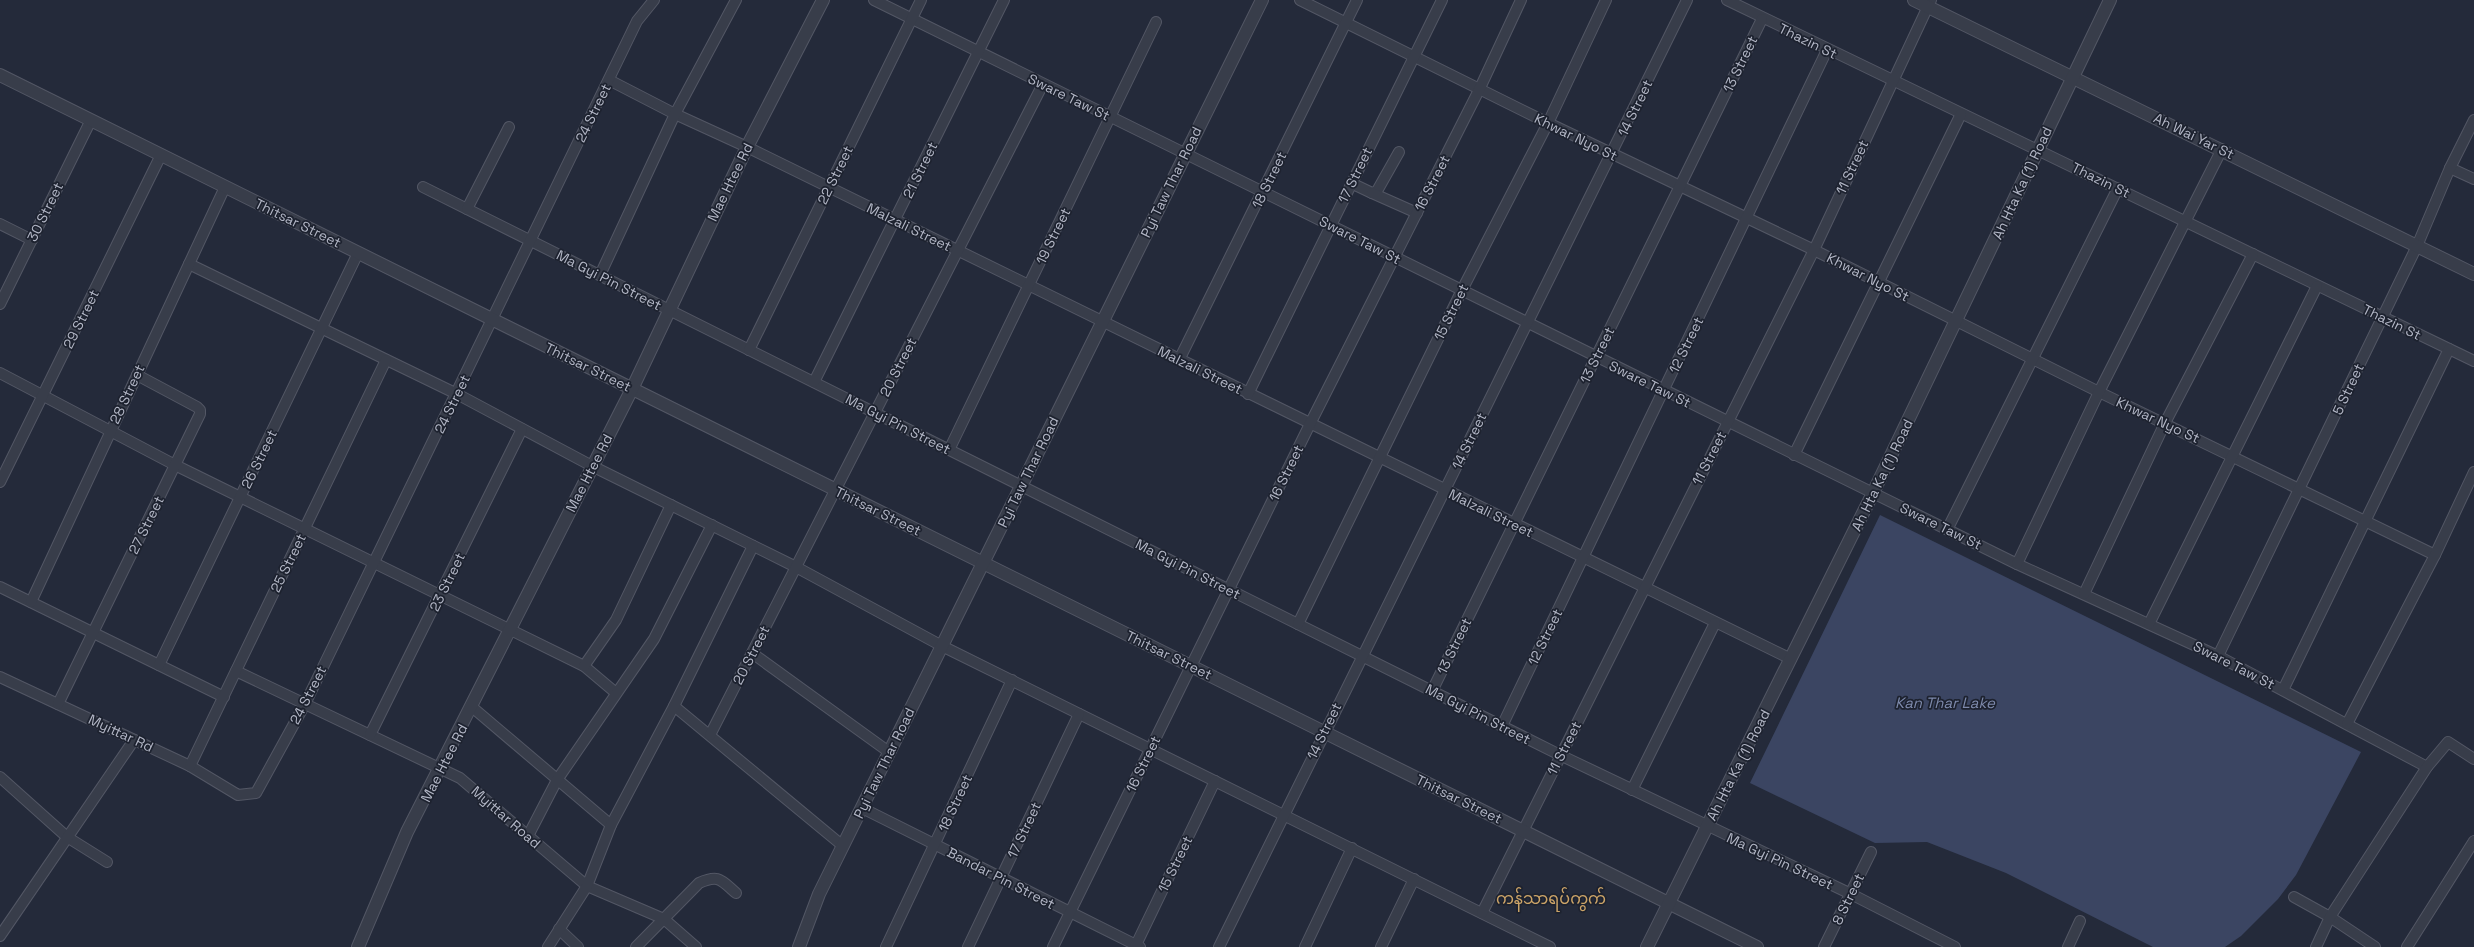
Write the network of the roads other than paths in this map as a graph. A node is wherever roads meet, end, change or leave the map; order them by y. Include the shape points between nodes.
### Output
1 (654, 0) edge
2 (736, 0) edge
3 (823, 0) edge
4 (874, 0) edge
5 (921, 0) edge
6 (1004, 0) edge
7 (1262, 0) edge
8 (1300, 0) edge
9 (1357, 0) edge
10 (1442, 0) edge
11 (1521, 0) edge
12 (1606, 0) edge
13 (1687, 0) edge
14 (1727, 0) edge
15 (1914, 0) edge
16 (2110, 0) edge
17 (1929, 3) edge
18 (1762, 18) junction
19 (912, 19) junction
20 (1156, 22) dead end
21 (1346, 23) junction
22 (1827, 50) junction
23 (978, 52) junction
24 (1414, 56) junction
25 (0, 75) edge
26 (2071, 78) junction
27 (609, 80) junction
28 (1893, 82) junction
29 (1043, 84) junction
30 (1480, 88) junction
31 (675, 114) junction
32 (1961, 114) junction
33 (1111, 117) junction
34 (91, 120) junction
35 (2474, 120) edge
36 (1548, 123) junction
37 (509, 127) dead end
38 (747, 148) junction
39 (2039, 150) junction
40 (2222, 150) junction
41 (1399, 152) dead end
42 (1185, 154) junction
43 (161, 155) junction
44 (1612, 155) junction
45 (2450, 168) junction
46 (2474, 179) edge
47 (1351, 183) junction
48 (1680, 186) junction
49 (225, 187) junction
50 (423, 187) dead end
51 (829, 188) junction
52 (2118, 188) junction
53 (1263, 192) junction
54 (1372, 193) junction
55 (467, 209) junction
56 (1417, 212) junction
57 (1747, 218) junction
58 (895, 220) junction
59 (2186, 221) junction
60 (0, 224) edge
61 (1330, 225) junction
62 (32, 240) junction
63 (530, 240) junction
64 (2417, 246) junction
65 (1814, 250) junction
66 (957, 251) junction
67 (358, 253) junction
68 (2253, 254) junction
69 (1394, 258) junction
70 (189, 264) junction
71 (2474, 274) edge
72 (600, 275) junction
73 (1879, 283) junction
74 (1029, 286) junction
75 (2317, 286) junction
76 (1462, 290) junction
77 (0, 304) edge
78 (668, 310) junction
79 (2382, 317) junction
80 (491, 319) junction
81 (1956, 320) junction
82 (1102, 322) junction
83 (1527, 322) junction
84 (322, 329) junction
85 (749, 350) junction
86 (2449, 350) junction
87 (1596, 357) junction
88 (2033, 359) junction
89 (386, 360) junction
90 (1179, 360) junction
91 (2474, 361) edge
92 (0, 373) edge
93 (137, 375) junction
94 (814, 382) junction
95 (632, 389) junction
96 (1664, 390) junction
97 (2099, 392) junction
98 (457, 394) junction
99 (1248, 394) junction
100 (44, 395) junction
101 (875, 413) junction
102 (1727, 421) junction
103 (2165, 423) junction
104 (1310, 424) junction
105 (522, 429) junction
106 (110, 430) junction
107 (949, 450) junction
108 (1794, 455) junction
109 (2233, 455) junction
110 (1380, 458) junction
111 (176, 465) junction
112 (592, 466) junction
113 (2474, 472) edge
114 (0, 482) edge
115 (1021, 486) junction
116 (835, 490) junction
117 (1445, 490) junction
118 (2300, 490) junction
119 (1873, 493) junction
120 (240, 496) junction
121 (671, 505) junction
122 (2366, 523) junction
123 (1514, 524) junction
124 (712, 525) junction
125 (305, 528) junction
126 (1948, 528) junction
127 (753, 546) junction
128 (2435, 555) junction
129 (1583, 558) junction
130 (374, 562) junction
131 (983, 563) junction
132 (2017, 564) junction
133 (796, 568) junction
134 (0, 587) edge
135 (1644, 588) junction
136 (1228, 589) junction
137 (441, 594) junction
138 (2084, 594) junction
139 (31, 602) junction
140 (1715, 623) junction
141 (1298, 624) junction
142 (2149, 624) junction
143 (511, 629) junction
144 (93, 633) junction
145 (942, 646) junction
146 (752, 653) junction
147 (1362, 656) junction
148 (2218, 656) junction
149 (1791, 659) junction
150 (159, 665) junction
151 (584, 666) junction
152 (1191, 666) junction
153 (236, 671) junction
154 (0, 677) edge
155 (1012, 680) junction
156 (2283, 690) junction
157 (1432, 691) junction
158 (616, 693) junction
159 (224, 697) junction
160 (58, 704) junction
161 (305, 704) junction
162 (674, 706) junction
163 (472, 707) junction
164 (1079, 714) junction
165 (2347, 724) junction
166 (1502, 726) junction
167 (1324, 732) junction
168 (370, 735) junction
169 (710, 735) junction
170 (134, 740) junction
171 (1150, 749) junction
172 (889, 752) junction
173 (1560, 755) junction
174 (2474, 759) edge
175 (190, 766) junction
176 (2427, 767) junction
177 (441, 769) junction
178 (0, 777) edge
179 (557, 780) junction
180 (1215, 781) junction
181 (1632, 790) junction
182 (238, 795) joint
183 (862, 808) junction
184 (1284, 813) junction
185 (611, 825) junction
186 (1707, 826) junction
187 (1522, 831) junction
188 (528, 836) junction
189 (67, 837) junction
190 (2474, 841) edge
191 (935, 845) junction
192 (842, 846) junction
193 (1352, 848) junction
194 (1871, 852) dead end
195 (107, 862) dead end
196 (1001, 878) junction
197 (1414, 880) junction
198 (587, 886) junction
199 (736, 893) dead end
200 (1850, 894) junction
201 (2294, 897) dead end
202 (1669, 904) junction
203 (1070, 912) junction
204 (1482, 913) junction
205 (2330, 917) junction
206 (664, 919) junction
207 (2080, 921) dead end
208 (559, 929) junction
209 (0, 936) edge
210 (1137, 946) edge
211 (358, 947) edge
212 (548, 947) edge
213 (578, 947) edge
214 (636, 947) edge
215 (696, 947) edge
216 (799, 947) edge
217 (886, 947) edge
218 (968, 947) edge
219 (1053, 947) edge
220 (1219, 947) edge
221 (1305, 947) edge
222 (1381, 947) edge
223 (1550, 947) edge
224 (1647, 947) edge
225 (1757, 947) edge
226 (1824, 947) edge
227 (1955, 947) edge
228 (2068, 947) edge
229 (2316, 947) edge
230 (2375, 947) edge
231 (2407, 947) edge

1 - 27 street, 24 Street via 637,21
2 - 31 street
3 - 38 street, Mae Htee Rd
4 - 19 street, Sware Taw St
5 - 19 street, 22 Street
6 - 23 street, 21 Street
7 - 42 street, Pyi Taw Thar Road
8 - 21 street, Khwar Nyo St
9 - 21 street, 18 Street
10 - 24 street, 17 Street
11 - 30 street, 16 Street
12 - 36 street, 15 Street
13 - 44 street, 14 Street
14 - 18 street, Thazin St
15 - 17 street, Ah Wai Yar St
16 - 26 street, Ah Hta Ka (1) Road
17 - 26 street, Ah Wai Yar St
17 - 28 street, 11 Street
18 - 22 street, Thazin St
18 - 48 street, 13 Street
19 - 23 street, Sware Taw St
19 - 51 street, 22 Street
20 - 33 street, 19 Street
21 - 24 street, Khwar Nyo St
21 - 53 street, 18 Street
22 - 28 street, Thazin St
22 - 57 street, 12 Street
23 - 29 street, Sware Taw St
23 - 58 street, 21 Street
24 - 30 street, Khwar Nyo St
24 - 47 street, 17 Street
25 - 34 street, Thitsar Street
26 - 39 street, Ah Hta Ka (1) Road
26 - 40 street, Ah Wai Yar St
27 - 31 street, Malzali Street
27 - 63 street, 24 Street
28 - 32 street, Thazin St
28 - 65 street, 11 Street
29 - 33 street, Sware Taw St
29 - 66 street, 20 Street
30 - 36 street, Khwar Nyo St
30 - 56 street, 16 Street
31 - 38 street, Malzali Street
31 - 72 street
32 - 39 street, Thazin St
32 - 73 street
33 - 42 street, Sware Taw St
33 - 74 street, 19 Street
34 - 43 street, Thitsar Street
34 - 62 street, 30 Street
35 - 45 street, 5 Street
36 - 44 street, Khwar Nyo St
36 - 76 street, 15 Street
37 - 55 street
38 - 51 street, Malzali Street
38 - 78 street, Mae Htee Rd
39 - 52 street, Thazin St
39 - 81 street, Ah Hta Ka (1) Road
40 - 59 street
40 - 64 street, Ah Wai Yar St
41 - 54 street via 1380,188
42 - 53 street, Sware Taw St
42 - 82 street, Pyi Taw Thar Road
43 - 49 street, Thitsar Street
43 - 100 street, 29 Street
44 - 48 street, Khwar Nyo St
44 - 83 street, 14 Street
45 - 46 street
45 - 64 street, 5 Street
47 - 54 street
47 - 61 street, 17 Street
48 - 57 street, Khwar Nyo St
48 - 87 street, 13 Street
49 - 67 street, Thitsar Street
49 - 70 street, 28 Street
50 - 55 street, Ma Gyi Pin Street
51 - 58 street, Malzali Street
51 - 85 street, 22 Street
52 - 59 street, Thazin St
52 - 88 street
53 - 61 street, Sware Taw St
53 - 90 street, 18 Street
54 - 56 street
55 - 63 street, Ma Gyi Pin Street
56 - 69 street, 16 Street
57 - 65 street, Khwar Nyo St
57 - 96 street, 12 Street
58 - 66 street, Malzali Street
58 - 94 street, 21 Street
59 - 68 street, Thazin St
59 - 97 street
60 - 62 street
61 - 69 street, Sware Taw St
61 - 99 street, 17 Street
62 - 77 street, 30 Street
63 - 72 street, Ma Gyi Pin Street
63 - 80 street, 24 Street
64 - 71 street, Ah Wai Yar St
64 - 79 street, 5 Street
65 - 73 street, Khwar Nyo St
65 - 102 street, 11 Street
66 - 74 street, Malzali Street
66 - 101 street, 20 Street
67 - 80 street, Thitsar Street
67 - 84 street, 26 Street
68 - 75 street, Thazin St
68 - 103 street
69 - 76 street, Sware Taw St
69 - 104 street, 16 Street
70 - 84 street
70 - 93 street, 28 Street
72 - 78 street, Ma Gyi Pin Street
73 - 81 street, Khwar Nyo St
73 - 108 street
74 - 82 street, Malzali Street
74 - 107 street, 19 Street
75 - 79 street, Thazin St
75 - 109 street
76 - 83 street, Sware Taw St
76 - 110 street, 15 Street
78 - 85 street, Ma Gyi Pin Street
78 - 95 street, Mae Htee Rd
79 - 86 street, Thazin St
79 - 118 street, 5 Street
80 - 95 street, Thitsar Street
80 - 98 street, 24 Street
81 - 88 street, Khwar Nyo St
81 - 119 street, Ah Hta Ka (1) Road
82 - 90 street, Malzali Street
82 - 115 street, Pyi Taw Thar Road
83 - 87 street, Sware Taw St
83 - 117 street, 14 Street
84 - 89 street
84 - 120 street, 26 Street
85 - 94 street, Ma Gyi Pin Street
86 - 91 street, Thazin St
86 - 122 street
87 - 96 street, Sware Taw St
87 - 123 street, 13 Street
88 - 97 street, Khwar Nyo St
88 - 126 street
89 - 98 street
89 - 125 street, 25 Street
90 - 99 street, Malzali Street
92 - 100 street
93 - 106 street, 28 Street
93 - 111 street, 27 Street via 200,410
94 - 101 street, Ma Gyi Pin Street
95 - 112 street, Mae Htee Rd
95 - 116 street, Thitsar Street
96 - 102 street, Sware Taw St
96 - 129 street, 12 Street
97 - 103 street, Khwar Nyo St
97 - 132 street
98 - 105 street
98 - 130 street, 24 Street
99 - 104 street, Malzali Street
100 - 106 street
100 - 114 street, 29 Street
101 - 107 street, Ma Gyi Pin Street
101 - 116 street, 20 Street
102 - 108 street, Sware Taw St
102 - 135 street, 11 Street
103 - 109 street, Khwar Nyo St
103 - 138 street
104 - 110 street, Malzali Street
104 - 136 street, 16 Street
105 - 112 street
105 - 137 street, 23 Street
106 - 111 street
106 - 139 street, 28 Street
107 - 115 street, Ma Gyi Pin Street
108 - 119 street, Sware Taw St
109 - 118 street, Khwar Nyo St
109 - 142 street
110 - 117 street, Malzali Street
110 - 141 street, 15 Street
111 - 120 street
111 - 144 street, 27 Street
112 - 121 street
112 - 143 street, Mae Htee Rd
113 - 128 street
115 - 131 street, Pyi Taw Thar Road
115 - 136 street, Ma Gyi Pin Street
116 - 131 street, Thitsar Street
116 - 133 street, 20 Street
117 - 123 street, Malzali Street
117 - 147 street, 14 Street
118 - 122 street, Khwar Nyo St
118 - 148 street, 5 Street
119 - 126 street, Sware Taw St
119 - 149 street, Ah Hta Ka (1) Road
120 - 125 street
120 - 150 street, 26 Street
121 - 124 street
121 - 151 street via 616,620
122 - 128 street, Khwar Nyo St
122 - 156 street
123 - 129 street, Malzali Street
123 - 157 street, 13 Street
124 - 127 street
124 - 158 street via 654,640
125 - 130 street
125 - 153 street, 25 Street
126 - 132 street, Sware Taw St
127 - 133 street
127 - 162 street
128 - 165 street
129 - 135 street, Malzali Street
129 - 166 street, 12 Street
130 - 137 street
130 - 161 street, 24 Street
131 - 145 street, Pyi Taw Thar Road
131 - 152 street, Thitsar Street
132 - 138 street, Sware Taw St
133 - 145 street
133 - 146 street, 20 Street
134 - 139 street
135 - 140 street, Malzali Street
135 - 173 street, 11 Street
136 - 141 street, Ma Gyi Pin Street
136 - 152 street, 16 Street
137 - 143 street
137 - 168 street, 23 Street
138 - 142 street, Sware Taw St
139 - 144 street
140 - 149 street, Malzali Street
140 - 181 street
141 - 147 street, Ma Gyi Pin Street
142 - 148 street, Sware Taw St
143 - 151 street
143 - 163 street, Mae Htee Rd
144 - 150 street
144 - 160 street, 27 Street
145 - 155 street
145 - 172 street, Pyi Taw Thar Road
146 - 169 street, 20 Street
146 - 172 street
147 - 157 street, Ma Gyi Pin Street
147 - 167 street, 14 Street
148 - 156 street, Sware Taw St
149 - 186 street, Ah Hta Ka (1) Road
150 - 159 street
151 - 158 street
152 - 167 street, Thitsar Street
152 - 171 street, 16 Street
153 - 159 street, 25 Street
153 - 161 street, Myittar Road
154 - 160 street, Myittar Rd
155 - 164 street
155 - 191 street, 18 Street
156 - 165 street, Sware Taw St
157 - 166 street, Ma Gyi Pin Street
158 - 179 street
159 - 175 street, 25 Street
160 - 170 street, Myittar Rd
161 - 168 street, Myittar Road
161 - 182 street, 24 Street via 256,793
162 - 169 street
162 - 185 street
163 - 177 street, Mae Htee Rd
163 - 179 street
164 - 171 street
164 - 196 street, 17 Street
165 - 176 street, Sware Taw St
166 - 173 street, Ma Gyi Pin Street
167 - 184 street, 14 Street
167 - 187 street, Thitsar Street
168 - 177 street, Myittar Road
169 - 192 street
170 - 175 street, Myittar Rd
170 - 189 street
171 - 180 street
171 - 203 street, 16 Street
172 - 183 street, Pyi Taw Thar Road
173 - 181 street, Ma Gyi Pin Street
173 - 187 street, 11 Street
174 - 176 street via 2448,742
175 - 182 street, Myittar Rd
176 - 205 street
177 - 188 street, Myittar Road via 460,778
177 - 211 street, Mae Htee Rd via 407,832
178 - 189 street
179 - 185 street
179 - 188 street
180 - 184 street
180 - 210 street, 15 Street
181 - 186 street, Ma Gyi Pin Street
183 - 191 street, Bandar Pin Street
183 - 192 street, Pyi Taw Thar Road
184 - 193 street
184 - 220 street, 14 Street
185 - 198 street
186 - 200 street, Ma Gyi Pin Street
186 - 202 street, Ah Hta Ka (1) Road
187 - 202 street, Thitsar Street
187 - 204 street, 11 Street
188 - 198 street, Myittar Road
189 - 195 street
189 - 209 street
190 - 231 street
191 - 196 street, Bandar Pin Street
191 - 217 street, 18 Street
192 - 216 street, Pyi Taw Thar Road via 819,894
193 - 197 street
193 - 221 street
194 - 200 street, 8 Street
196 - 203 street, Bandar Pin Street
196 - 218 street, 17 Street
197 - 204 street
197 - 222 street
198 - 206 street, Myittar Road
198 - 208 street
199 - 206 street via 718,878 711,878 699,883
200 - 226 street, 8 Street
200 - 227 street, Ma Gyi Pin Street
201 - 205 street
202 - 224 street, Ah Hta Ka (1) Road
202 - 225 street, Thitsar Street
203 - 210 street, Bandar Pin Street
203 - 219 street, 16 Street
204 - 223 street
205 - 229 street
205 - 230 street
206 - 214 street
206 - 215 street, Myittar Road
207 - 228 street
208 - 212 street
208 - 213 street

